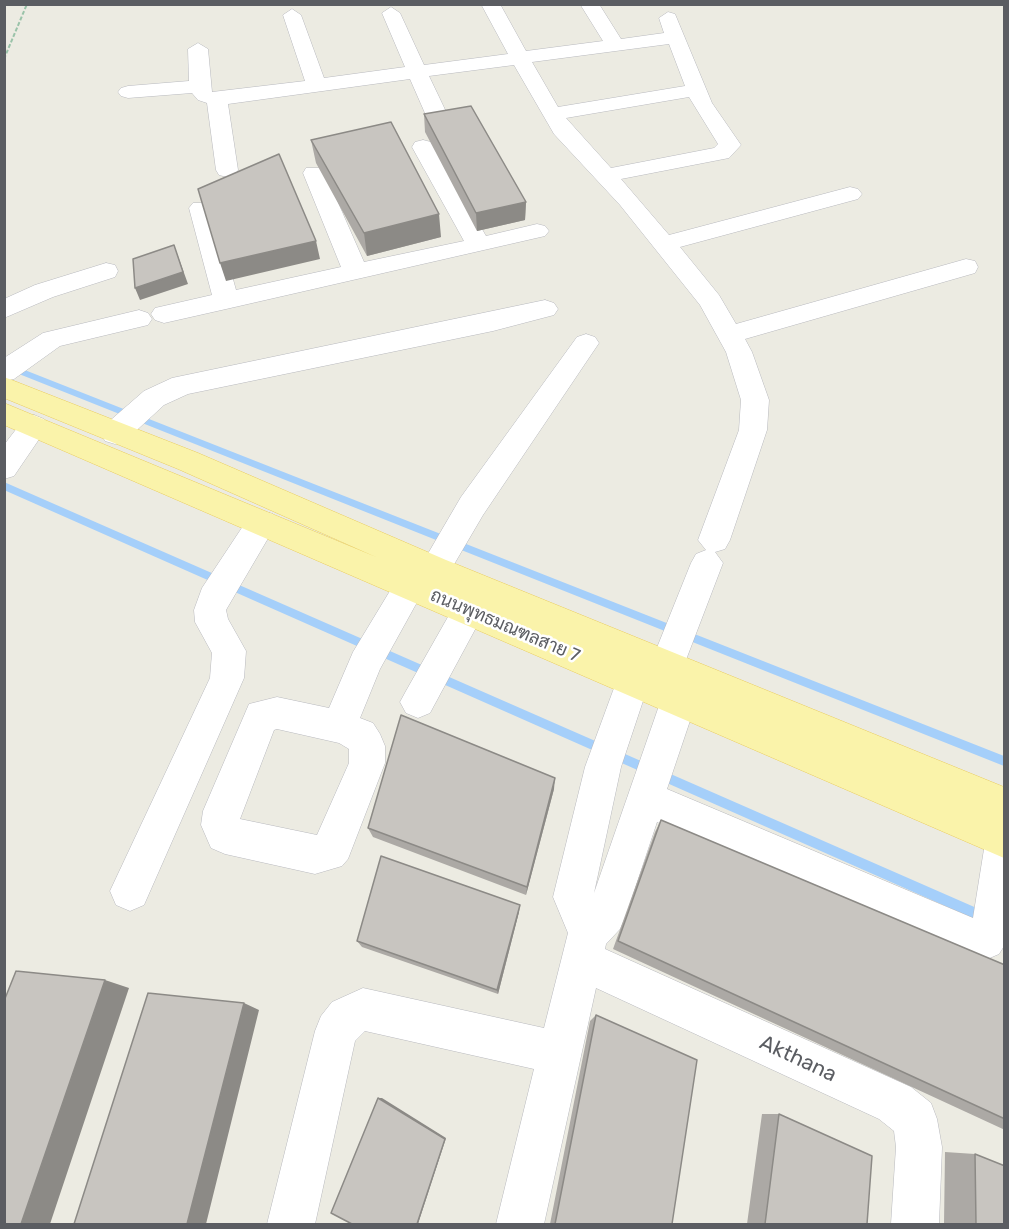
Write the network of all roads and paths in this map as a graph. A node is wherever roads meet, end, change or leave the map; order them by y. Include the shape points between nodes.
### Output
1 (27, 4) edge
2 (490, 4) edge
3 (589, 4) edge
4 (391, 13) dead end
5 (292, 15) dead end
6 (615, 45) junction
7 (198, 49) dead end
8 (4, 59) edge
9 (520, 59) junction
10 (419, 72) junction
11 (316, 84) junction
12 (696, 90) junction
13 (128, 92) dead end
14 (208, 92) junction
15 (552, 114) junction
16 (439, 120) edge
17 (423, 147) dead end
18 (227, 170) dead end
19 (314, 173) edge
20 (605, 176) junction
21 (849, 194) dead end
22 (201, 208) edge
23 (537, 231) dead end
24 (664, 244) junction
25 (479, 245) junction
26 (966, 267) dead end
27 (105, 271) dead end
28 (356, 273) junction
29 (226, 301) junction
30 (545, 309) dead end
31 (4, 310) edge
32 (729, 335) junction
33 (586, 343) dead end
34 (5, 372) edge
35 (4, 387) edge
36 (4, 413) edge
37 (118, 430) junction
38 (29, 434) junction
39 (4, 468) edge
40 (262, 523) junction
41 (422, 577) junction
42 (469, 611) junction
43 (670, 654) junction
44 (628, 696) junction
45 (418, 702) dead end
46 (674, 716) junction
47 (339, 727) dead end
48 (648, 789) junction
49 (1005, 805) edge
50 (1005, 839) edge
51 (1005, 843) edge
52 (130, 891) dead end
53 (585, 947) junction
54 (558, 1053) junction
55 (291, 1224) edge
56 (520, 1224) edge
57 (915, 1224) edge

1 - 8 path
2 - 9 street
3 - 6 street
4 - 10 street
5 - 11 street
6 - 9 street
6 - 12 street via 671,28
7 - 14 street
9 - 10 street
9 - 15 street
10 - 11 street
10 - 16 street
11 - 14 street
12 - 15 street
12 - 20 street via 730,145 728,150
13 - 14 street
14 - 18 street
15 - 20 street
17 - 25 street
19 - 28 street
20 - 24 street
21 - 24 street
22 - 29 street
23 - 25 street
24 - 32 street via 710,301
25 - 28 street
26 - 32 street
27 - 31 street via 44,291
28 - 29 street
29 - 34 street via 52,339
30 - 37 street via 182,385 154,398
32 - 43 street via 755,400 753,430
33 - 41 street
35 - 37 main road, ถนนพุทธมณฑลสาย 7
36 - 38 main road, ถนนพุทธมณฑลสาย 7
37 - 41 main road, ถนนพุทธมณฑลสาย 7
38 - 39 street
38 - 40 main road, ถนนพุทธมณฑลสาย 7
40 - 41 main road, ถนนพุทธมณฑลสาย 7
40 - 52 street via 214,598 212,622 229,651 227,678
41 - 42 main road, ถนนพุทธมณฑลสาย 7
41 - 43 main road, ถนนพุทธมณฑลสาย 7
41 - 47 street via 364,663
42 - 44 main road, ถนนพุทธมณฑลสาย 7
42 - 45 street
43 - 49 main road, ถนนพุทธมณฑลสาย 7
44 - 46 main road, ถนนพุทธมณฑลสาย 7
44 - 53 street via 603,767 573,897
46 - 48 street
46 - 50 main road, ถนนพุทธมณฑลสาย 7
48 - 51 street via 966,937 985,940 992,929
48 - 53 street via 606,915
53 - 54 street
53 - 57 street, Akthana via 895,1103 915,1119 919,1146
54 - 55 street via 363,1009 347,1017 336,1031
54 - 56 street

